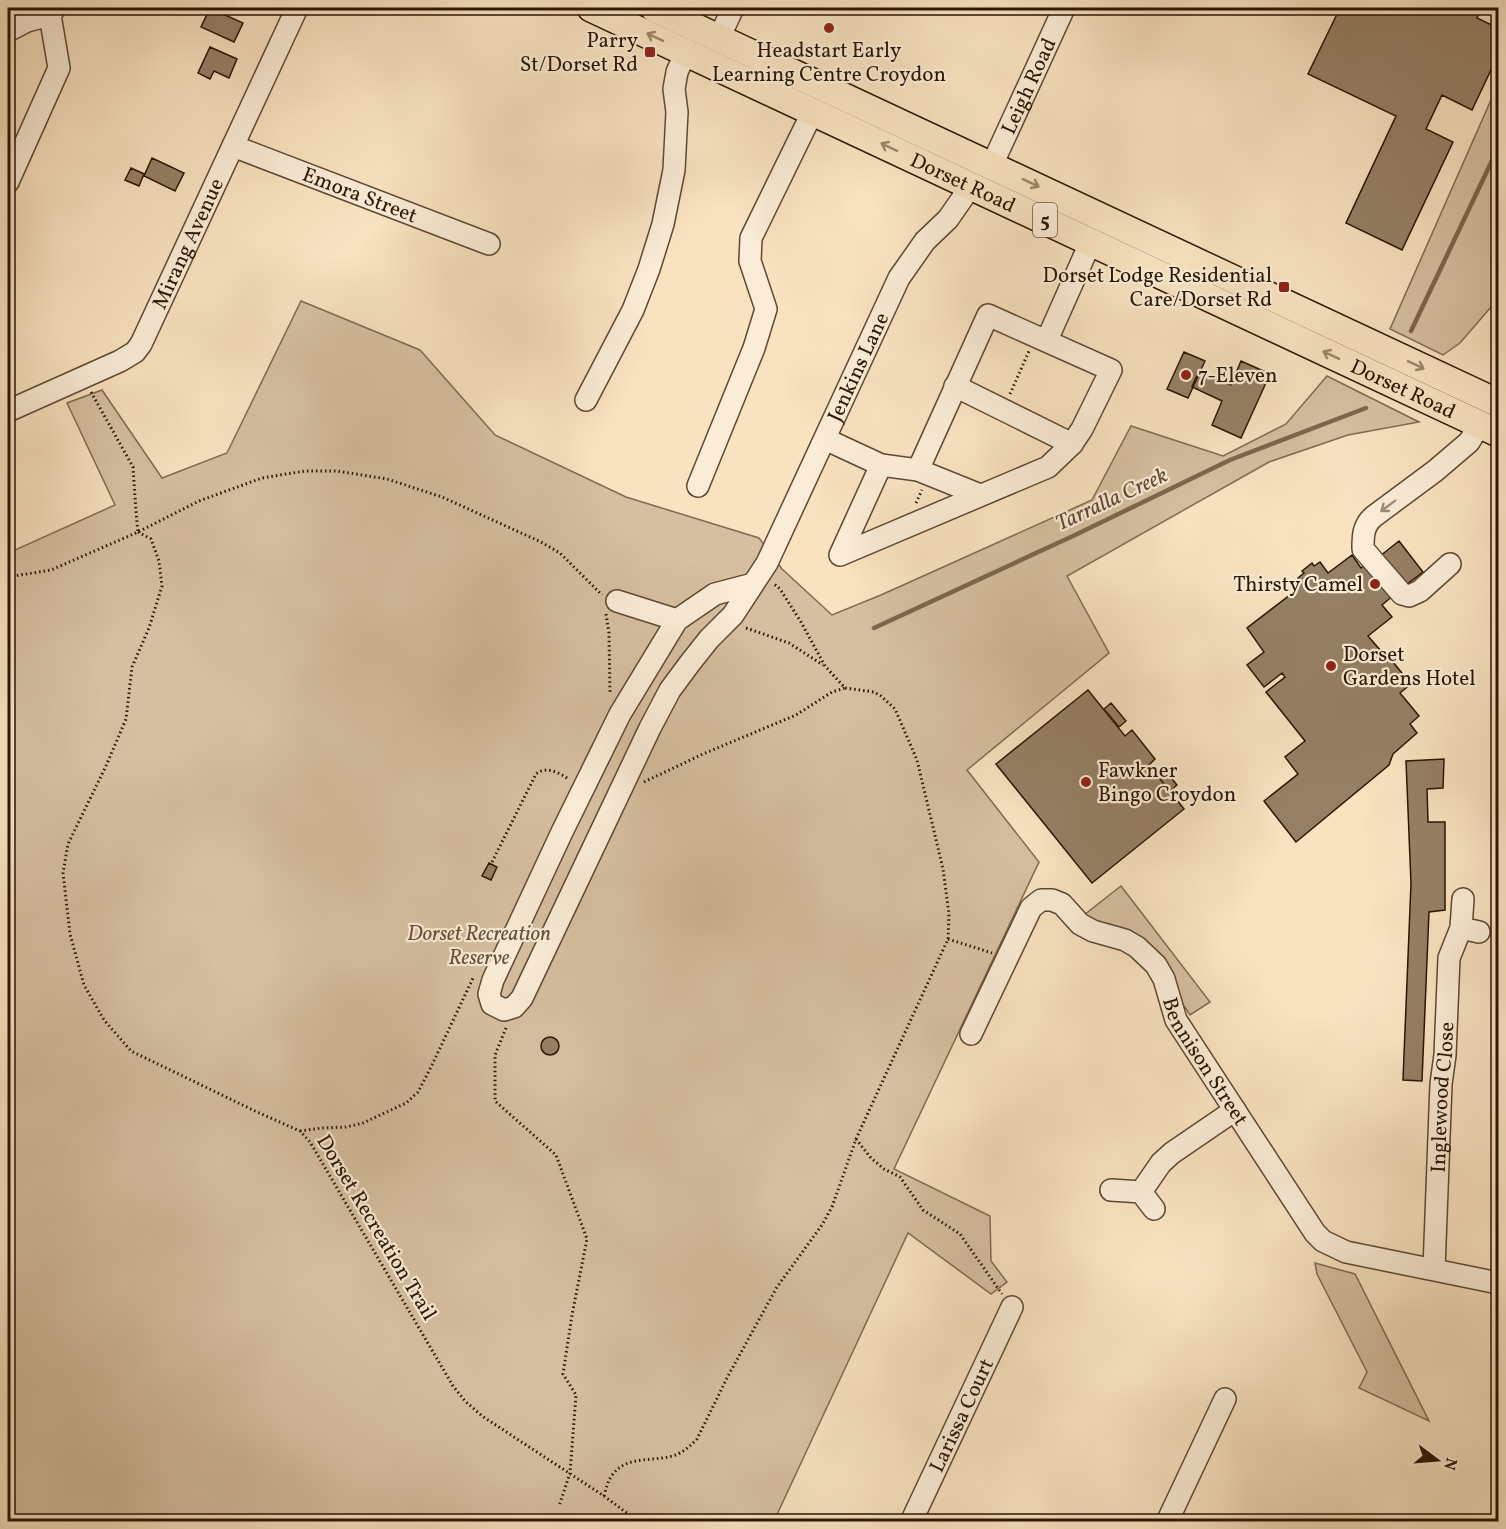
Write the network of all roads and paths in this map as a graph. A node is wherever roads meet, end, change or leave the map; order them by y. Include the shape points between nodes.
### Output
1 (297, 8) edge
2 (591, 8) edge
3 (654, 8) edge
4 (733, 8) edge
5 (1064, 8) edge
6 (52, 11) edge
7 (8, 31) edge
8 (719, 38) junction
9 (686, 52) junction
10 (813, 111) junction
11 (233, 146) junction
12 (992, 165) junction
13 (8, 182) edge
14 (971, 186) junction
15 (1091, 241) junction
16 (489, 244) dead end
17 (1231, 278) junction
18 (1219, 302) junction
19 (1042, 338) junction
20 (83, 377) junction
21 (955, 386) junction
22 (586, 400) dead end
23 (1004, 409) junction
24 (8, 411) edge
25 (1492, 415) edge
26 (825, 439) junction
27 (1072, 444) junction
28 (881, 465) junction
29 (924, 472) junction
30 (698, 486) dead end
31 (980, 495) junction
32 (905, 526) junction
33 (138, 532) junction
34 (1450, 564) dead end
35 (760, 573) junction
36 (8, 577) edge
37 (607, 604) junction
38 (733, 615) junction
39 (677, 620) junction
40 (825, 666) junction
41 (845, 688) junction
42 (610, 703) dead end
43 (583, 789) junction
44 (621, 790) junction
45 (492, 862) dead end
46 (1463, 899) dead end
47 (948, 939) junction
48 (1007, 958) junction
49 (476, 973) dead end
50 (514, 1007) junction
51 (971, 1034) dead end
52 (1234, 1110) junction
53 (300, 1131) junction
54 (856, 1139) junction
55 (1111, 1190) dead end
56 (1141, 1192) junction
57 (1154, 1209) dead end
58 (1434, 1269) junction
59 (1498, 1282) edge
60 (1012, 1307) joint
61 (1224, 1399) dead end
62 (570, 1473) junction
63 (604, 1496) junction
64 (559, 1506) dead end
65 (639, 1521) edge
66 (911, 1521) edge
67 (1167, 1521) edge

1 - 11 street, Mirang Avenue
9 -> 2 main road, Dorset Road / 5
3 - 8 main road, Dorset Road / 5
4 - 8 street
5 - 12 street, Leigh Road
6 - 7 street
6 - 13 street via 59,68
8 - 12 main road, Dorset Road / 5
9 - 10 main road, Dorset Road / 5
9 - 22 street via 674,89 674,170 663,224 633,310
14 -> 10 main road, Dorset Road / 5
10 - 30 street via 751,238 750,261 766,309
11 - 16 street, Emora Street
11 - 20 street, Mirang Avenue via 141,344 128,357
12 - 14 main road
12 -> 17 main road, Dorset Road / 5
14 - 15 main road, Dorset Road / 5
14 - 26 street, Jenkins Lane via 899,278
15 - 18 main road, Dorset Road / 5
15 - 19 street
17 - 18 main road
17 -> 25 main road, Dorset Road / 5
25 -> 18 main road, Dorset Road / 5
19 - 21 street via 988,315
19 - 23 path
19 - 27 street via 1111,369
20 - 24 street, Mirang Avenue
20 - 33 path via 133,467
21 - 23 street
21 - 29 street
23 - 27 street
25 -> 34 street via 1469,442 1369,521 1364,530 1363,549 1402,594 1409,596 1420,591
26 - 28 street
26 - 35 street, Jenkins Lane
27 - 31 street via 1048,467
28 - 29 street
28 - 32 street via 840,555
29 - 31 street
29 - 32 path
31 - 32 street
33 - 36 path via 51,570
33 - 37 path via 199,501 262,478 337,471 387,479 442,497 541,542 560,553
33 - 53 path, Dorset Recreation Trail via 151,539 162,586 132,668 126,719 68,844 63,873 70,934 84,985 105,1020 131,1051
35 - 38 street, Jenkins Lane
35 - 39 street via 715,594
35 - 40 path via 780,589
37 - 39 street
37 - 42 path
38 - 40 path via 745,628 789,642
38 - 44 street, Jenkins Lane via 670,690
39 - 43 street via 620,714
40 - 41 path
41 - 44 path via 796,715
41 - 47 path via 874,692 895,709 917,760 943,869
43 - 45 path via 546,769 536,774
43 - 50 street via 493,980 489,994 492,1004 504,1010
44 - 50 street, Jenkins Lane via 522,998
46 - 58 street, Inglewood Close via 1470,930 1449,958
47 - 48 path
47 - 54 path
48 - 51 street, Bennison Street
48 - 52 street, Bennison Street via 1031,908 1041,900 1062,904 1080,924 1137,947 1156,965 1176,1020
49 - 53 path via 418,1092 406,1103 363,1123
50 - 62 path via 495,1055 495,1101 556,1155 587,1239 563,1374 576,1395
52 - 56 street via 1172,1153
52 - 58 street, Bennison Street via 1323,1241 1347,1252
53 - 62 path, Dorset Recreation Trail via 321,1159 453,1386 482,1416
54 - 60 path via 884,1170 900,1177 923,1210 960,1234
54 - 63 path via 832,1207 777,1287 697,1439 679,1453 631,1461 619,1467 611,1475
55 - 56 street
56 - 57 street
58 - 59 street, Bennison Street
60 - 66 street, Larissa Court
61 - 67 street
62 - 63 path, Dorset Recreation Trail
62 - 64 path
63 - 65 path, Dorset Recreation Trail

